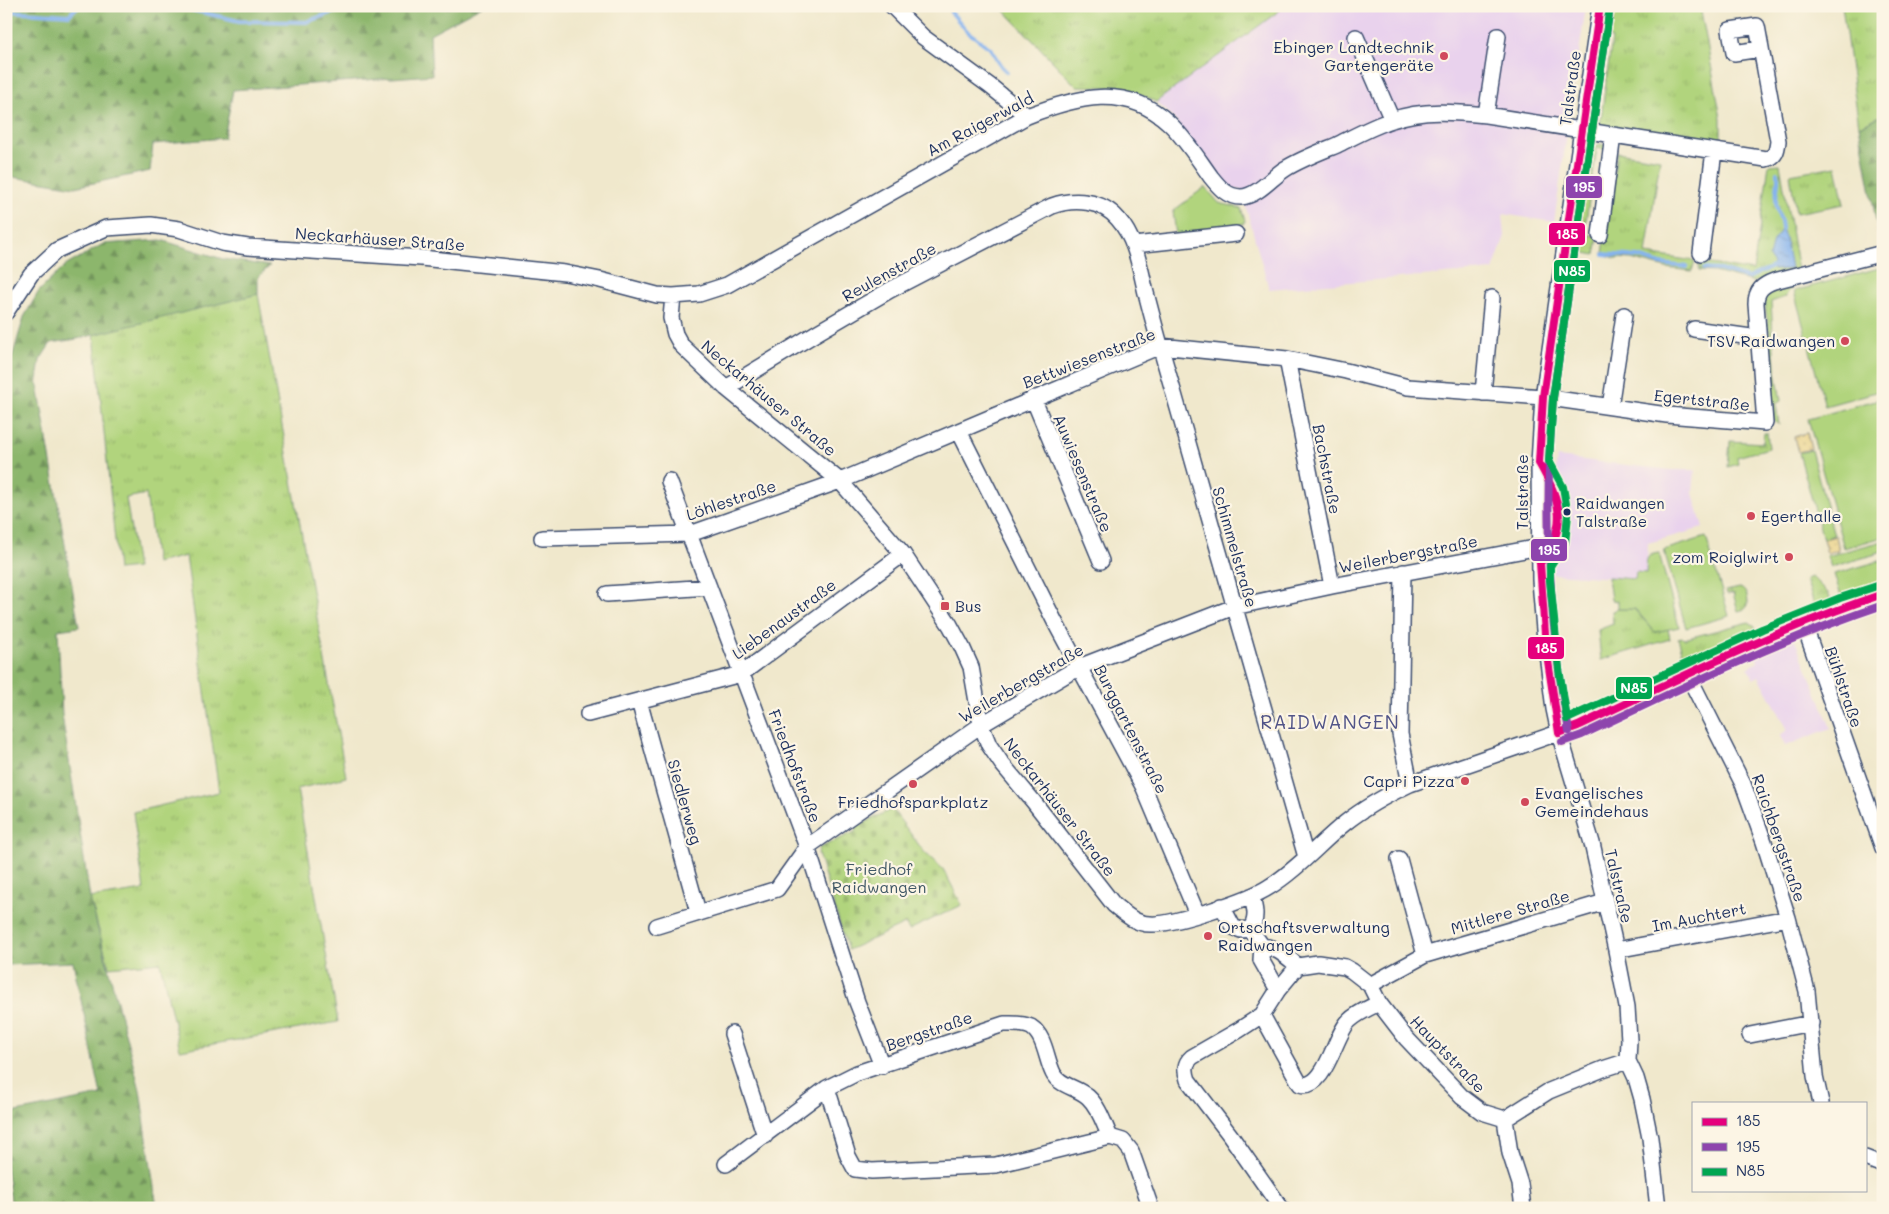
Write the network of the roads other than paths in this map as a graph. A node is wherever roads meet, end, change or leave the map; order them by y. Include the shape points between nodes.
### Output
1 (892, 6) edge
2 (1600, 6) edge
3 (1498, 36) dead end
4 (1356, 37) dead end
5 (1760, 49) dead end
6 (1027, 116) junction
7 (1486, 116) junction
8 (1392, 120) junction
9 (1581, 130) junction
10 (1613, 135) junction
11 (1714, 151) junction
12 (1076, 201) joint
13 (1236, 234) dead end
14 (1600, 235) dead end
15 (1134, 245) junction
16 (1700, 253) dead end
17 (1883, 253) edge
18 (673, 296) junction
19 (1492, 298) dead end
20 (6, 312) edge
21 (1624, 315) dead end
22 (1694, 329) dead end
23 (1758, 338) junction
24 (1160, 346) junction
25 (1287, 359) junction
26 (726, 388) junction
27 (1483, 393) junction
28 (1543, 397) junction
29 (1033, 398) junction
30 (1610, 407) junction
31 (959, 431) junction
32 (669, 481) dead end
33 (840, 481) junction
34 (690, 534) junction
35 (542, 538) dead end
36 (1540, 546) junction
37 (902, 554) junction
38 (1102, 561) dead end
39 (1403, 572) junction
40 (1332, 586) junction
41 (709, 587) junction
42 (607, 594) dead end
43 (1883, 594) edge
44 (1234, 607) junction
45 (1803, 622) junction
46 (1079, 667) junction
47 (741, 674) junction
48 (1688, 675) junction
49 (639, 701) junction
50 (588, 714) dead end
51 (981, 725) junction
52 (1559, 733) junction
53 (1410, 784) junction
54 (807, 847) junction
55 (1883, 848) edge
56 (1306, 857) junction
57 (1399, 859) dead end
58 (1251, 896) junction
59 (1606, 902) junction
60 (1222, 906) junction
61 (698, 912) junction
62 (1197, 914) junction
63 (1788, 918) junction
64 (657, 926) dead end
65 (1250, 929) junction
66 (1262, 946) junction
67 (1616, 950) junction
68 (1425, 954) junction
69 (1298, 966) junction
70 (1370, 985) junction
71 (1278, 990) junction
72 (1379, 1003) junction
73 (1262, 1015) junction
74 (1811, 1023) junction
75 (732, 1034) dead end
76 (1750, 1035) dead end
77 (1628, 1061) junction
78 (882, 1066) junction
79 (827, 1088) junction
80 (1821, 1102) edge
81 (1504, 1119) junction
82 (765, 1136) junction
83 (1110, 1138) junction
84 (1866, 1158) edge
85 (726, 1164) dead end
86 (1883, 1165) edge
87 (1151, 1208) edge
88 (1280, 1208) edge
89 (1523, 1208) edge
90 (1658, 1208) edge

1 - 6 street via 923,37
2 - 9 street, Talstraße
3 - 7 street
4 - 8 street
5 - 11 street, Am Raigerwald via 1778,141 1775,154 1766,159
6 - 8 street, Am Raigerwald via 1080,99 1097,97 1134,101 1153,110 1170,124 1227,194 1242,197 1285,169
6 - 18 street, Am Raigerwald via 726,285 699,294
7 - 8 street, Am Raigerwald via 1442,112
7 - 9 street, Am Raigerwald
9 - 10 street, Am Raigerwald
9 - 28 street, Talstraße
10 - 11 street, Am Raigerwald
10 - 14 street
11 - 16 street
12 - 15 street, Schimmelstraße via 1108,210 1118,218
12 - 26 street, Reulenstraße via 1052,206 898,286
13 - 15 street
15 - 24 street, Schimmelstraße
17 - 23 street, Egertstraße via 1765,284 1756,298
18 - 20 street, Neckarhäuser Straße via 565,273 509,266 248,247 151,225 106,228 57,250 31,274
18 - 26 street, Neckarhäuser Straße via 671,318 681,345
19 - 27 street
21 - 30 street
22 - 23 street
23 - 30 street, Egertstraße via 1765,424
24 - 25 street, Bettwiesenstraße
24 - 29 street, Bettwiesenstraße
24 - 44 street, Schimmelstraße
25 - 27 street, Bettwiesenstraße via 1346,370 1408,387
25 - 40 street, Bachstraße
26 - 33 street, Neckarhäuser Straße
27 - 28 street, Bettwiesenstraße
28 - 30 street, Egertstraße
28 - 36 street, Talstraße via 1539,463
29 - 31 street, Bettwiesenstraße
29 - 38 street, Auwiesenstraße
31 - 33 street, Bettwiesenstraße
31 - 46 street, Burggartenstraße
32 - 34 street, Friedhofstraße
33 - 34 street, Löhlestraße
33 - 37 street, Neckarhäuser Straße
34 - 35 street, Löhlestraße
34 - 41 street, Friedhofstraße
36 - 39 street, Weilerbergstraße
36 - 52 street, Talstraße via 1544,630
37 - 47 street, Liebenaustraße
37 - 51 street, Neckarhäuser Straße via 962,647 971,668
39 - 40 street, Weilerbergstraße
39 - 53 street via 1400,734
40 - 44 street, Weilerbergstraße
41 - 42 street
41 - 47 street, Friedhofstraße
43 - 45 street, Neckarhäuser Straße
44 - 46 street, Weilerbergstraße
44 - 56 street, Schimmelstraße
45 - 48 street, Neckarhäuser Straße
45 - 55 street, Bühlstraße
46 - 51 street, Weilerbergstraße
46 - 62 street, Burggartenstraße via 1144,788
47 - 49 street, Liebenaustraße
47 - 54 street, Friedhofstraße
48 - 52 street, Neckarhäuser Straße
48 - 63 street, Raichbergstraße via 1743,784
49 - 50 street, Liebenaustraße
49 - 61 street, Siedlerweg
51 - 54 street, Weilerbergstraße
51 - 62 street, Neckarhäuser Straße via 1002,764 1114,905 1127,916 1150,924
52 - 53 street, Neckarhäuser Straße
52 - 59 street, Talstraße
53 - 56 street, Neckarhäuser Straße via 1346,822
54 - 61 street, Weilerbergstraße via 777,889
54 - 78 street, Friedhofstraße via 857,1002
56 - 58 street, Neckarhäuser Straße via 1270,886
57 - 68 street
58 - 60 street, Neckarhäuser Straße
58 - 65 street via 1255,913
59 - 67 street, Talstraße
59 - 68 street, Mittlere Straße
60 - 62 street, Neckarhäuser Straße
60 - 65 street via 1233,927
61 - 64 street, Weilerbergstraße
63 - 67 street, Im Auchtert
63 - 74 street, Raichbergstraße via 1805,982
65 - 66 street
66 - 69 street via 1284,954
66 - 71 street via 1261,960
67 - 77 street, Talstraße via 1627,1007
68 - 70 street, Mittlere Straße
69 - 70 street, Hauptstraße via 1318,963 1345,967
69 - 71 street
70 - 72 street, Hauptstraße
71 - 73 street
72 - 73 street via 1349,1021 1324,1069 1311,1084 1305,1086 1300,1084
72 - 81 street, Hauptstraße via 1406,1038 1462,1097 1482,1112
73 - 88 street via 1192,1057 1185,1072
74 - 76 street
74 - 80 street, Raichbergstraße via 1815,1076
75 - 82 street
77 - 81 street via 1549,1091
77 - 90 street, Talstraße via 1642,1099 1650,1138
78 - 79 street, Bergstraße via 857,1073
78 - 83 street, Bergstraße via 1004,1024 1020,1024 1031,1028 1040,1038 1053,1075 1093,1102
79 - 82 street, Bergstraße
79 - 83 street via 854,1169 872,1171 996,1165
81 - 89 street
82 - 85 street, Bergstraße
83 - 87 street via 1123,1141 1131,1151
84 - 86 street

